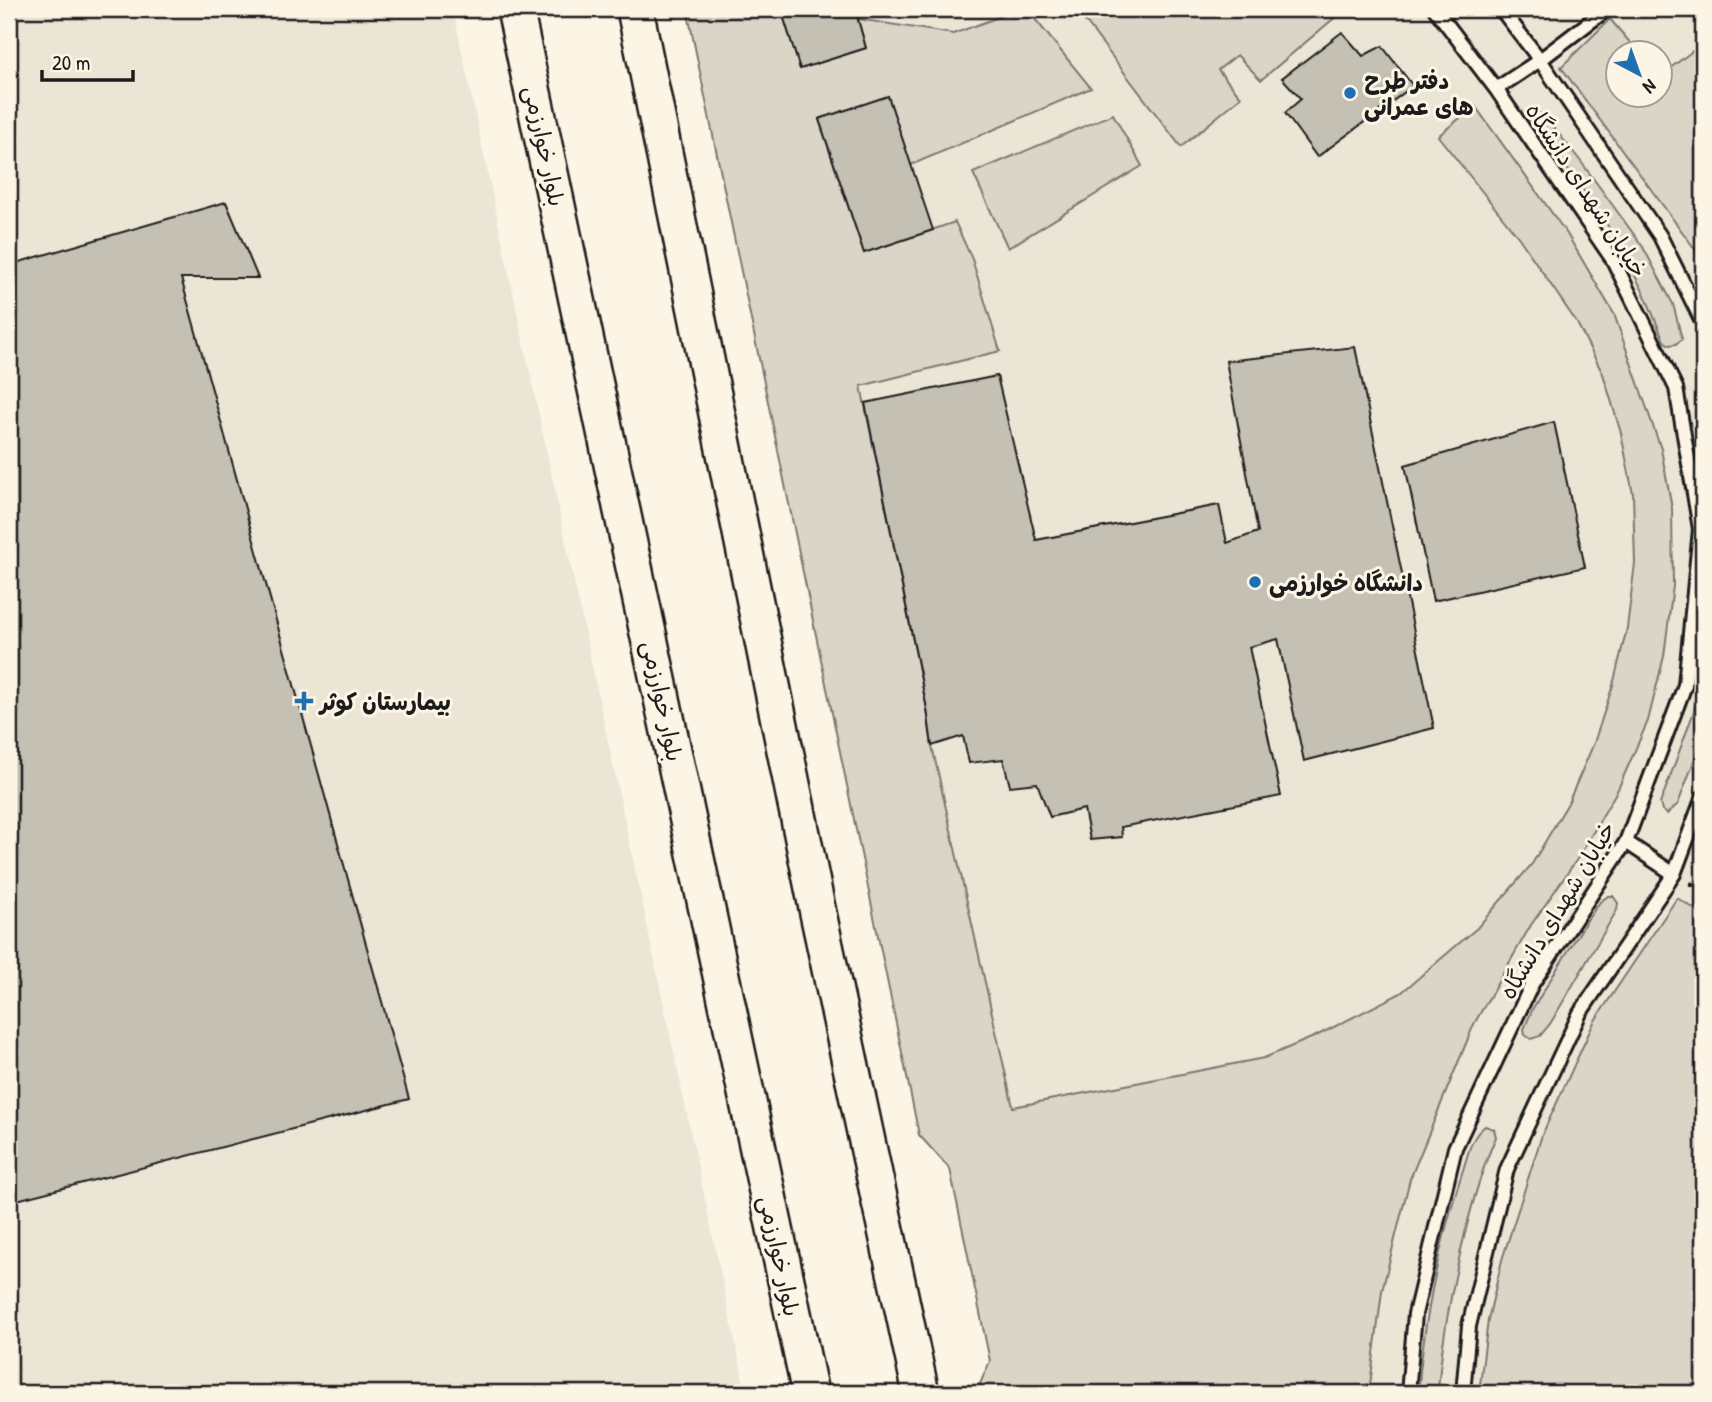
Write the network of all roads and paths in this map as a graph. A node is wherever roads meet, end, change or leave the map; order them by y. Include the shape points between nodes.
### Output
1 (515, 9) edge
2 (635, 9) edge
3 (1434, 9) edge
4 (1501, 9) edge
5 (1607, 9) edge
6 (1539, 60) junction
7 (1496, 89) junction
8 (1703, 323) edge
9 (1703, 797) edge
10 (1626, 842) junction
11 (1674, 874) junction
12 (810, 1393) edge
13 (921, 1393) edge
14 (1408, 1393) edge
15 (1462, 1393) edge

1 - 12 main road, بلوار خوارزمی
2 - 13 main road via 818,913
3 - 7 lane, خیابان شهدای دانشگاه
4 - 6 lane, خیابان شهدای دانشگاه
5 - 6 lane
6 - 7 lane
6 - 8 lane, خیابان شهدای دانشگاه via 1660,236
7 - 10 lane, خیابان شهدای دانشگاه via 1613,260 1676,388 1700,529 1685,685
9 - 11 lane
10 - 11 lane
10 - 14 lane, خیابان شهدای دانشگاه via 1532,984 1455,1148 1415,1314
11 - 15 lane via 1580,1013 1507,1169 1469,1326

